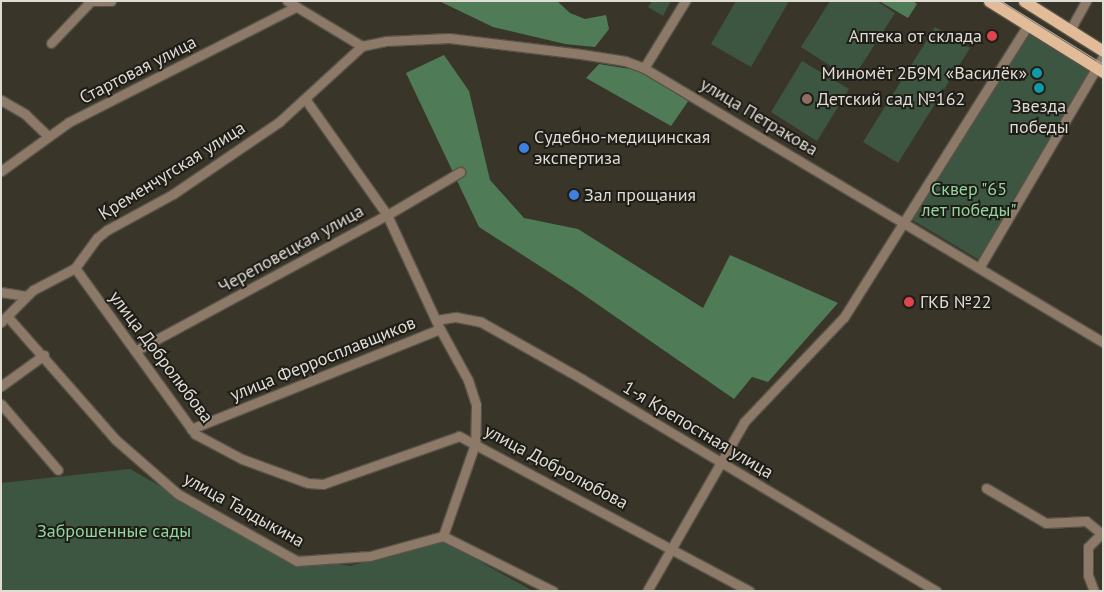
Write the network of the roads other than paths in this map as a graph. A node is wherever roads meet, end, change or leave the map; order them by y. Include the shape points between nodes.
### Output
1 (111, 1) edge
2 (287, 1) edge
3 (685, 1) edge
4 (989, 1) edge
5 (1024, 1) edge
6 (1086, 1) edge
7 (296, 7) junction
8 (1028, 25) junction
9 (1070, 30) junction
10 (51, 43) dead end
11 (362, 46) junction
12 (1103, 51) edge
13 (1103, 57) edge
14 (644, 68) junction
15 (1099, 70) edge
16 (1, 100) edge
17 (306, 100) junction
18 (47, 135) junction
19 (1, 171) edge
20 (460, 172) dead end
21 (387, 215) junction
22 (904, 222) junction
23 (75, 268) junction
24 (980, 268) junction
25 (1, 292) edge
26 (25, 296) junction
27 (4, 319) edge
28 (438, 325) junction
29 (1103, 342) edge
30 (135, 351) junction
31 (44, 354) junction
32 (1, 386) edge
33 (1, 404) edge
34 (191, 429) junction
35 (475, 444) junction
36 (721, 461) junction
37 (58, 470) dead end
38 (986, 488) dead end
39 (1102, 533) edge
40 (443, 536) junction
41 (674, 548) junction
42 (553, 591) edge
43 (648, 591) edge
44 (749, 591) edge
45 (936, 591) edge
46 (1094, 591) edge

1 - 10 street via 91,1
2 - 7 street
3 - 14 street
4 - 8 main road
5 - 9 main road
6 - 9 street
7 - 11 street
7 - 18 street, Стартовая улица
8 - 15 main road
8 - 22 street
9 - 12 main road
11 - 14 street, улица Петракова via 386,41 449,38 581,54 625,61
11 - 17 street, Кременчугская улица
13 - 15 street
14 - 22 street, улица Петракова
15 - 24 street
16 - 18 street via 25,114
17 - 21 street
17 - 23 street, Кременчугская улица via 221,163 102,234
18 - 19 street, Стартовая улица
20 - 21 street, Череповецкая улица
21 - 28 street
21 - 30 street, Череповецкая улица
22 - 24 street, улица Петракова
22 - 36 street via 844,317 744,422
23 - 26 street, Кременчугская улица
23 - 30 street, улица Добролюбова
24 - 29 street, улица Петракова
25 - 26 street
26 - 27 street, Кременчугская улица
27 - 31 street, улица Талдыкина
28 - 34 street, улица Ферросплавщиков
28 - 35 street via 468,380 476,405
28 - 36 street, 1-я Крепостная улица via 456,317 481,322
30 - 34 street, улица Добролюбова
31 - 32 street
31 - 40 street, улица Талдыкина via 116,440 178,494 297,561 370,556
33 - 37 street
34 - 35 street, улица Добролюбова via 242,459 308,483 323,484 460,436
35 - 40 street
35 - 41 street, улица Добролюбова
36 - 41 street
36 - 45 street, 1-я Крепостная улица via 727,468
38 - 39 street via 1046,523 1086,521
39 - 46 street via 1088,547 1088,575
40 - 42 street
41 - 43 street
41 - 44 street, улица Добролюбова

